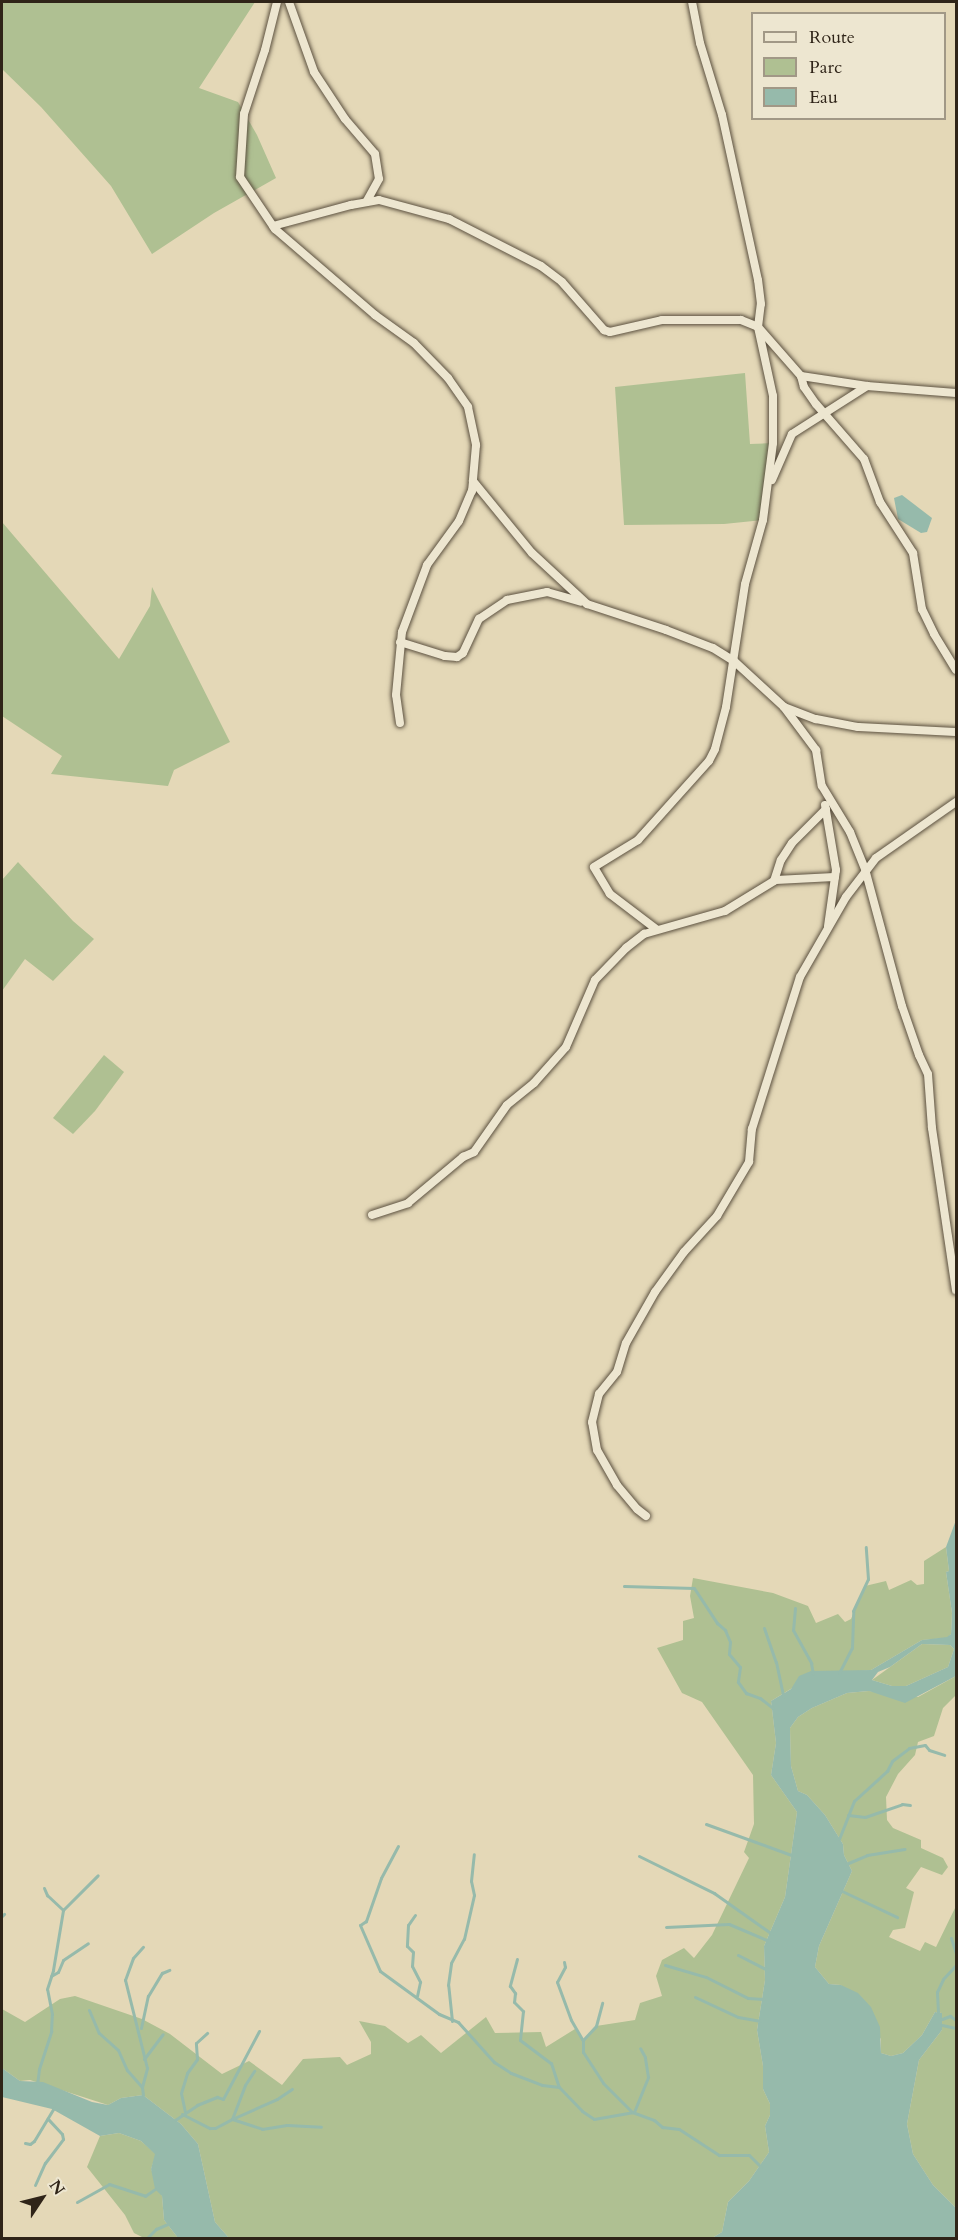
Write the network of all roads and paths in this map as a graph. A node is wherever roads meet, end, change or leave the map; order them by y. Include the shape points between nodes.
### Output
1 (277, 2) edge
2 (289, 2) edge
3 (692, 2) edge
4 (366, 202) junction
5 (273, 226) junction
6 (758, 327) junction
7 (801, 376) junction
8 (867, 386) junction
9 (957, 393) edge
10 (824, 413) junction
11 (473, 481) junction
12 (768, 491) junction
13 (587, 604) junction
14 (400, 642) junction
15 (734, 661) junction
16 (957, 670) edge
17 (783, 707) junction
18 (400, 723) dead end
19 (957, 732) edge
20 (822, 786) junction
21 (957, 802) edge
22 (826, 809) junction
23 (865, 869) junction
24 (835, 877) junction
25 (775, 880) junction
26 (656, 929) junction
27 (827, 932) junction
28 (372, 1215) dead end
29 (957, 1290) edge
30 (646, 1516) dead end

1 - 5 street via 244,114 240,177
2 - 4 street via 314,72 345,119 375,154 379,179
3 - 6 street via 754,258 761,304
4 - 5 street
4 - 6 street via 379,200 449,219 517,252 562,282 596,322 610,332 662,320 739,320
5 - 11 street via 375,315 414,343 448,378 468,407 475,436
6 - 7 street
6 - 12 street via 773,396
7 - 8 street
7 - 10 street via 804,387
8 - 9 street
8 - 10 street
10 - 12 street via 789,438
10 - 16 street via 864,459 880,502 913,553 922,609
11 - 13 street via 532,553
11 - 14 street via 459,521 427,565
12 - 15 street via 754,561 745,584
13 - 14 street via 547,592 507,600 479,619 463,653 457,657 445,657
13 - 15 street via 713,648
14 - 18 street via 396,695
15 - 17 street
15 - 26 street via 726,707 709,761 638,840 594,867 610,894
17 - 19 street via 816,720 858,727
17 - 20 street via 816,750
20 - 22 street
20 - 23 street via 850,832
21 - 23 street
22 - 24 street
22 - 25 street via 792,843
23 - 27 street
23 - 29 street via 902,1006 928,1074 932,1128
24 - 25 street
24 - 27 street
25 - 26 street via 725,911
26 - 28 street via 626,948 595,980 566,1047 507,1106 474,1152 408,1203
27 - 30 street via 800,977 752,1130 749,1162 717,1216 684,1251 655,1292 626,1343 617,1372 599,1394 592,1422 597,1450 617,1485

